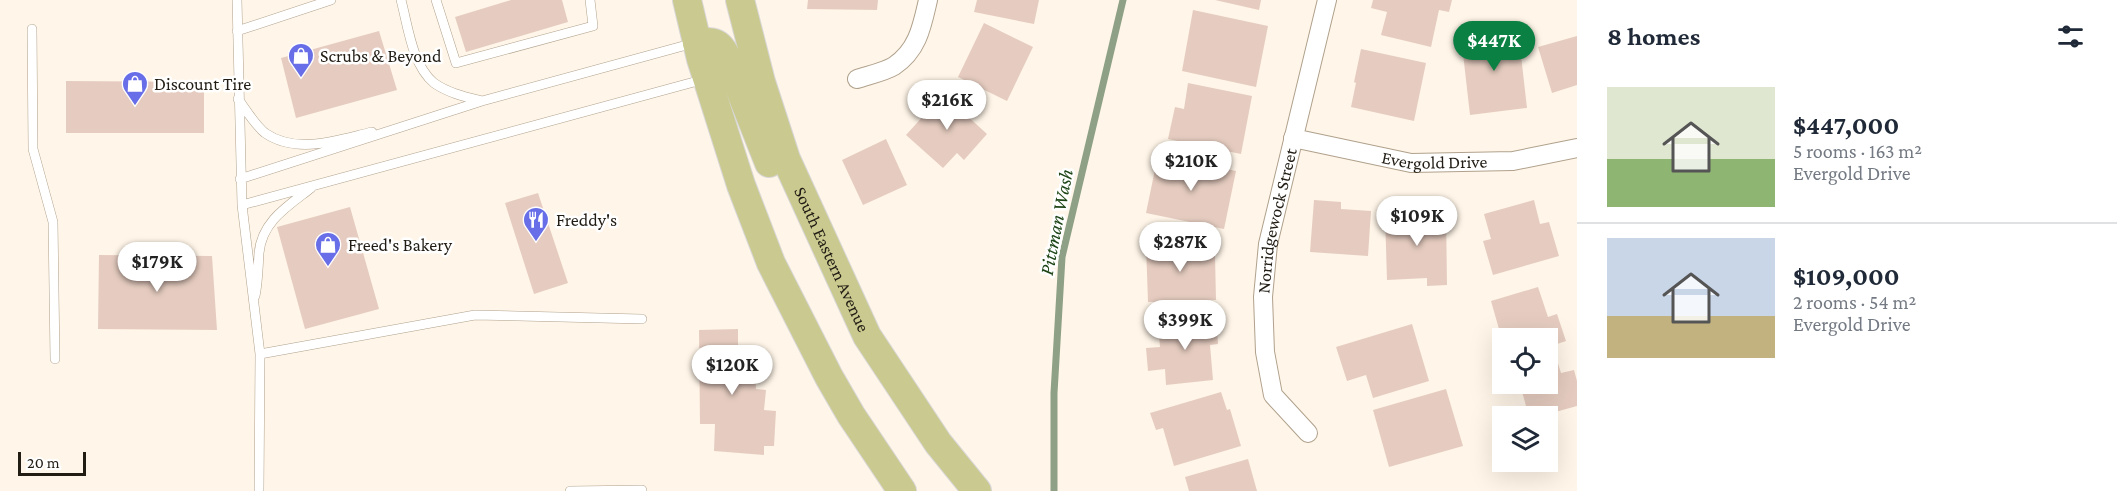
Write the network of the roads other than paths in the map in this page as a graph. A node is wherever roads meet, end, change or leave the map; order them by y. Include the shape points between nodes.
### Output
1 (237, 0) edge
2 (331, 0) edge
3 (401, 0) edge
4 (436, 0) edge
5 (591, 0) edge
6 (687, 0) edge
7 (740, 0) edge
8 (927, 0) edge
9 (1327, 0) edge
10 (32, 29) dead end
11 (237, 31) junction
12 (697, 43) junction
13 (708, 79) junction
14 (857, 79) dead end
15 (238, 99) junction
16 (482, 101) junction
17 (418, 122) junction
18 (1293, 138) junction
19 (1577, 148) edge
20 (240, 179) junction
21 (317, 184) junction
22 (242, 205) junction
23 (254, 305) junction
24 (642, 319) dead end
25 (867, 336) junction
26 (260, 354) junction
27 (55, 359) dead end
28 (1308, 433) dead end
29 (642, 490) edge
30 (259, 491) edge
31 (570, 491) edge
32 (902, 491) edge
33 (977, 491) edge

1 - 11 lane
2 - 11 lane
3 - 16 lane via 416,52 432,81
4 - 5 lane via 456,63 593,26
6 - 12 main road
7 - 25 main road, South Eastern Avenue via 786,159
8 - 14 street via 919,38 908,52 893,67
9 - 18 street, Norridgewock Street
10 - 27 lane via 33,149 53,222
11 - 15 lane
12 - 13 main road
12 - 16 lane
12 - 25 main road via 711,41 722,48 834,309
13 - 21 lane
13 - 32 main road via 741,185 771,263 846,406
15 - 17 lane via 265,132 284,141 311,145
15 - 20 lane
16 - 17 lane
17 - 20 lane
18 - 19 street, Evergold Drive via 1411,163 1513,161
18 - 28 street, Norridgewock Street via 1268,244 1263,297 1265,352 1274,395
20 - 22 lane
21 - 22 lane
21 - 23 lane via 285,207 263,236
22 - 23 lane
23 - 26 lane
24 - 26 lane via 475,315
25 - 33 main road, South Eastern Avenue via 938,442
26 - 30 lane
29 - 31 lane

